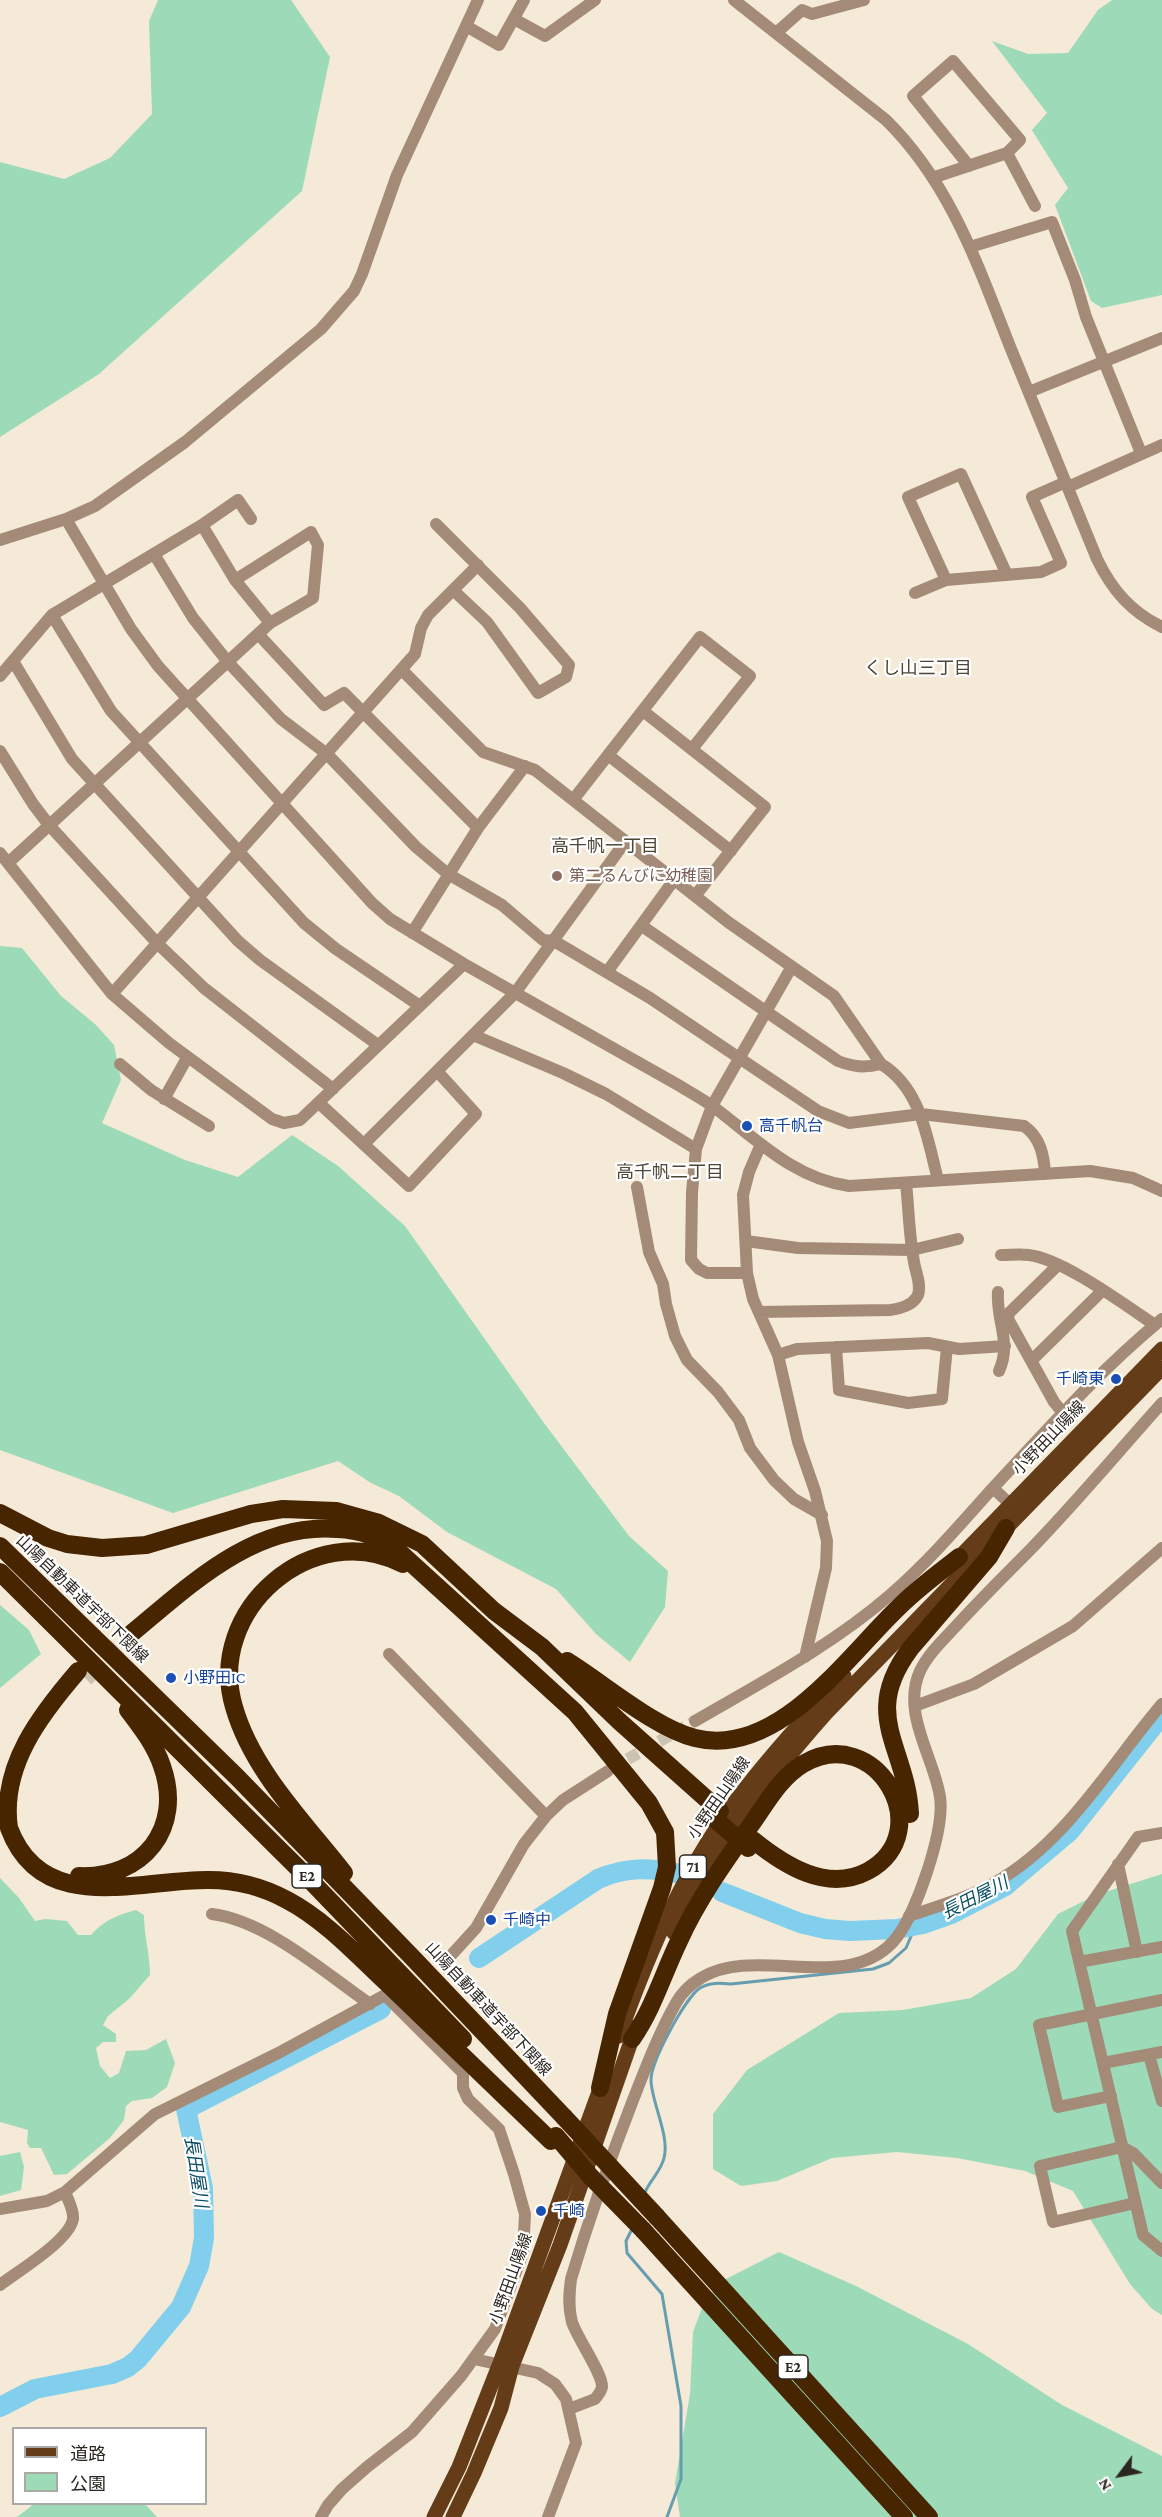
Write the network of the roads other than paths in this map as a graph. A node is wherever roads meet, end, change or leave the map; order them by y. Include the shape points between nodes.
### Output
1 (478, 0) edge
2 (524, 0) edge
3 (595, 0) edge
4 (734, 0) edge
5 (864, 0) edge
6 (801, 5) edge
7 (514, 19) junction
8 (465, 26) junction
9 (776, 33) junction
10 (1007, 153) junction
11 (969, 166) junction
12 (934, 177) junction
13 (1035, 206) dead end
14 (970, 247) junction
15 (1162, 338) edge
16 (1104, 362) junction
17 (1029, 392) junction
18 (1162, 445) edge
19 (1141, 453) junction
20 (1067, 484) junction
21 (66, 519) junction
22 (251, 519) dead end
23 (436, 524) dead end
24 (202, 525) junction
25 (0, 540) edge
26 (154, 554) junction
27 (478, 565) junction
28 (1006, 575) junction
29 (235, 580) junction
30 (946, 580) junction
31 (104, 584) junction
32 (453, 590) junction
33 (915, 592) dead end
34 (52, 615) junction
35 (270, 623) junction
36 (1162, 627) edge
37 (259, 635) junction
38 (13, 661) junction
39 (228, 662) junction
40 (402, 670) junction
41 (0, 676) edge
42 (186, 700) junction
43 (643, 711) junction
44 (365, 712) junction
45 (139, 742) junction
46 (692, 749) junction
47 (0, 751) edge
48 (327, 754) junction
49 (608, 755) junction
50 (525, 766) junction
51 (95, 783) junction
52 (573, 800) junction
53 (281, 805) junction
54 (49, 825) junction
55 (478, 828) junction
56 (625, 842) junction
57 (731, 851) junction
58 (239, 853) junction
59 (4, 858) edge
60 (448, 874) junction
61 (674, 880) junction
62 (695, 896) junction
63 (198, 898) junction
64 (642, 926) junction
65 (412, 933) junction
66 (554, 941) junction
67 (157, 943) junction
68 (464, 964) junction
69 (791, 968) junction
70 (607, 972) junction
71 (515, 993) junction
72 (112, 994) junction
73 (420, 1006) junction
74 (765, 1011) junction
75 (472, 1035) junction
76 (378, 1045) junction
77 (188, 1058) junction
78 (739, 1058) junction
79 (120, 1064) dead end
80 (881, 1064) junction
81 (437, 1071) junction
82 (333, 1089) junction
83 (164, 1099) junction
84 (319, 1103) junction
85 (712, 1106) junction
86 (921, 1114) junction
87 (209, 1126) dead end
88 (364, 1144) junction
89 (761, 1144) junction
90 (696, 1149) junction
91 (1045, 1174) junction
92 (938, 1180) junction
93 (906, 1183) junction
94 (637, 1186) dead end
95 (1162, 1191) edge
96 (958, 1239) dead end
97 (746, 1240) junction
98 (912, 1250) junction
99 (1001, 1255) dead end
100 (1058, 1265) junction
101 (747, 1273) junction
102 (1102, 1290) junction
103 (998, 1292) dead end
104 (759, 1312) junction
105 (1158, 1322) edge
106 (1005, 1346) junction
107 (836, 1347) junction
108 (947, 1347) junction
109 (1162, 1349) edge
110 (778, 1355) junction
111 (1032, 1360) junction
112 (1162, 1368) edge
113 (999, 1371) dead end
114 (1162, 1403) edge
115 (1062, 1413) junction
116 (993, 1488) junction
117 (1010, 1504) junction
118 (0, 1513) edge
119 (822, 1515) junction
120 (1006, 1528) junction
121 (0, 1546) edge
122 (1162, 1548) edge
123 (959, 1557) junction
124 (0, 1572) edge
125 (424, 1574) junction
126 (457, 1578) junction
127 (52, 1623) junction
128 (542, 1647) junction
129 (389, 1654) dead end
130 (805, 1657) junction
131 (518, 1660) junction
132 (1162, 1704) edge
133 (915, 1706) junction
134 (695, 1721) tunnel mouth
135 (608, 1771) tunnel mouth
136 (718, 1815) junction
137 (546, 1816) junction
138 (1161, 1836) edge
139 (751, 1844) junction
140 (1118, 1864) junction
141 (212, 1914) dead end
142 (909, 1916) junction
143 (1162, 1947) edge
144 (1137, 1952) junction
145 (411, 1956) junction
146 (445, 1962) dead end
147 (1079, 1962) junction
148 (1162, 2000) edge
149 (370, 2004) junction
150 (1091, 2014) junction
151 (632, 2039) junction
152 (1162, 2052) edge
153 (1149, 2055) junction
154 (1103, 2063) junction
155 (600, 2088) junction
156 (1111, 2096) junction
157 (1162, 2101) edge
158 (553, 2139) junction
159 (1122, 2147) junction
160 (1162, 2183) edge
161 (65, 2192) junction
162 (1135, 2203) junction
163 (0, 2209) edge
164 (1162, 2251) edge
165 (0, 2285) edge
166 (474, 2359) junction
167 (506, 2365) junction
168 (569, 2409) junction
169 (321, 2517) edge
170 (434, 2517) edge
171 (453, 2517) edge
172 (548, 2517) edge
173 (904, 2517) edge
174 (929, 2517) edge

1 - 8 street
2 - 7 street
3 - 7 street via 545,36
4 - 9 street
5 - 6 street via 812,14
6 - 9 street
7 - 8 street via 499,45
8 - 21 street via 397,175 362,274 340,309 321,329 155,465 95,506
9 - 12 street via 886,120 909,142
10 - 11 street
10 - 11 street via 1020,140 953,61 913,96
10 - 13 street
11 - 12 street
12 - 14 street
14 - 16 street via 1052,222
14 - 17 street
15 - 16 street
16 - 17 street
16 - 19 street
17 - 20 street
18 - 19 street
19 - 20 street
20 - 28 street via 1032,497 1061,563 1041,572
20 - 36 street via 1107,581 1136,611
21 - 25 street
21 - 31 street
22 - 24 street via 238,500
23 - 27 street
24 - 26 street
24 - 29 street
26 - 31 street
26 - 39 street via 193,618
27 - 32 street
27 - 32 street via 569,665 566,677 538,693 487,622
28 - 30 street
28 - 30 street via 961,474 908,497
29 - 35 street
29 - 35 street via 311,532 318,545 313,598
30 - 33 street
31 - 34 street
31 - 42 street via 131,628
32 - 40 street via 428,615 415,654
34 - 38 street
34 - 45 street via 111,711
35 - 37 street
37 - 39 street
37 - 44 street via 324,705 344,693
38 - 41 street
38 - 51 street via 72,759
39 - 42 street
39 - 48 street via 281,719
40 - 44 street
40 - 50 street via 483,752
42 - 45 street
42 - 53 street
43 - 46 street
43 - 46 street via 700,637 750,676
43 - 49 street
44 - 48 street
44 - 55 street
45 - 51 street
45 - 58 street
46 - 57 street via 765,807
47 - 54 street
48 - 53 street
48 - 60 street via 416,847
49 - 52 street
49 - 57 street
50 - 52 street
50 - 55 street
51 - 54 street
51 - 63 street
52 - 56 street
53 - 58 street
53 - 65 street via 372,903
54 - 59 street
54 - 67 street
55 - 60 street
56 - 61 street
56 - 66 street
57 - 62 street
58 - 63 street
58 - 73 street via 304,923
59 - 72 street
60 - 65 street
60 - 66 street via 502,905 543,940
61 - 62 street
61 - 64 street
62 - 69 street
63 - 67 street
63 - 76 street via 260,960
64 - 70 street
64 - 74 street
65 - 68 street
66 - 70 street
66 - 71 street
67 - 72 street
67 - 82 street via 204,988
68 - 71 street
68 - 73 street
69 - 74 street
69 - 80 street via 834,996
70 - 78 street
71 - 75 street
71 - 85 street
72 - 77 street
73 - 76 street
74 - 78 street
74 - 80 street via 838,1061 866,1068
75 - 81 street
75 - 90 street via 606,1094
76 - 82 street
77 - 83 street
77 - 84 street via 284,1124 300,1120
78 - 85 street
78 - 86 street via 835,1119 849,1123
79 - 83 street
80 - 86 street via 903,1082
81 - 88 street
81 - 88 street via 476,1114 409,1186
82 - 84 street
83 - 87 street
84 - 88 street
85 - 89 street
85 - 90 street
86 - 91 street via 1024,1126 1034,1132
86 - 92 street
89 - 93 street via 796,1170 832,1184
89 - 97 street via 743,1195
90 - 101 street via 691,1260 707,1273
91 - 92 street
91 - 95 street via 1109,1172
92 - 93 street
93 - 98 street
94 - 119 street via 650,1252 663,1284 675,1336 687,1360 739,1420 750,1448 774,1480 794,1499
96 - 98 street
97 - 98 street via 798,1248
97 - 101 street
98 - 104 street via 918,1295 900,1309
99 - 100 street via 1030,1255
100 - 102 street
100 - 111 street via 1009,1313 1008,1319
101 - 104 street
102 - 105 street
102 - 111 street
103 - 106 street via 997,1308
104 - 110 street
105 - 115 street
106 - 108 street
106 - 113 street
107 - 108 street via 928,1343
107 - 108 street via 839,1390 908,1403 942,1399
107 - 110 street via 797,1349
109 - 117 main road, 小野田山陽線 / 71
110 - 119 street via 798,1442
111 - 115 street
112 - 120 main road, 小野田山陽線 / 71
114 - 133 street via 1059,1519 940,1643 920,1673
115 - 116 street
116 - 117 street
116 - 130 street via 891,1594
117 - 123 main road, 小野田山陽線 / 71
118 - 126 highway via 33,1532 67,1544 122,1549 283,1509 336,1511 379,1523 422,1544
119 - 130 street via 827,1541 826,1568
120 - 139 highway via 989,1557 905,1656 890,1682 888,1724 906,1786 910,1818 903,1848 891,1865 877,1878 859,1886 845,1890 818,1888 780,1872
120 - 151 main road, 小野田山陽線 / 71 via 826,1713 755,1798 683,1912
121 - 145 highway, 山陽自動車道宇部下関線 / E2 via 237,1777
122 - 133 street via 1073,1626 974,1684
123 - 128 highway via 900,1605 807,1701 770,1726 735,1738 696,1738 669,1728
123 - 155 main road, 小野田山陽線 / 71 via 791,1732 743,1790 691,1871 654,1943
124 - 127 highway, E2
125 - 126 highway via 385,1541 371,1535 333,1528 292,1531 261,1541 219,1564 129,1629 163,1594 227,1550 249,1536 295,1521 330,1518 370,1526 416,1546
125 - 131 highway
125 - 145 highway via 386,1555 364,1551 325,1554 304,1562 278,1577 252,1604 235,1640 230,1675 235,1710 259,1760
126 - 128 highway
127 - 158 highway, E2 via 309,1878
127 - 158 highway via 135,1720 157,1754 165,1776 168,1804 164,1826 153,1846 126,1869 98,1877 79,1876 61,1871 34,1852 14,1819 12,1788 24,1755 81,1675 22,1740 8,1768 3,1792 6,1822 29,1861 55,1879 84,1888 185,1880 228,1881 256,1887 289,1901 348,1947
128 - 136 highway
129 - 137 street
130 - 134 street
131 - 136 highway via 594,1709
131 - 155 highway via 575,1712 644,1797 665,1832 668,1867 616,2014
132 - 142 street via 1066,1824 1023,1863 988,1886
133 - 142 street via 942,1811 935,1849
135 - 137 street
136 - 139 highway, bridge
137 - 146 street via 524,1844 476,1928
138 - 140 street via 1138,1837
139 - 151 highway via 795,1869 824,1879 854,1877 876,1866 889,1851 898,1829 898,1805 878,1770 854,1757 813,1759 783,1780 696,1908 647,2018
140 - 144 street
140 - 147 street via 1072,1931
141 - 149 street via 228,1916 258,1930
142 - 168 street via 886,1949 852,1965 729,1968 702,1977 682,1994 652,2054 617,2142 572,2279 569,2311 602,2386 595,2399
143 - 144 street
144 - 147 street
145 - 174 highway, 山陽自動車道宇部下関線 / E2, bridge via 657,2217
147 - 150 street
148 - 150 street
149 - 161 street via 155,2114
149 - 166 street via 385,1995 463,2073 468,2099 499,2129 525,2214 523,2253 495,2329
150 - 154 street
150 - 156 street via 1039,2025 1058,2107
151 - 167 main road, 小野田山陽線 / 71 via 560,2245
152 - 153 street
153 - 154 street
153 - 157 street
154 - 156 street
155 - 167 main road, 小野田山陽線 / 71
156 - 159 street
158 - 173 highway, E2, bridge via 643,2230
159 - 160 street
159 - 162 street
159 - 162 street via 1040,2166 1053,2222
161 - 163 street via 47,2201
161 - 165 street via 73,2218 68,2230
162 - 164 street via 1143,2235
166 - 167 street
166 - 169 street via 412,2432 342,2489
167 - 168 street via 549,2379 561,2391
167 - 170 main road, 小野田山陽線 / 71
167 - 171 main road, 小野田山陽線 / 71 via 501,2408
168 - 172 street via 576,2443

